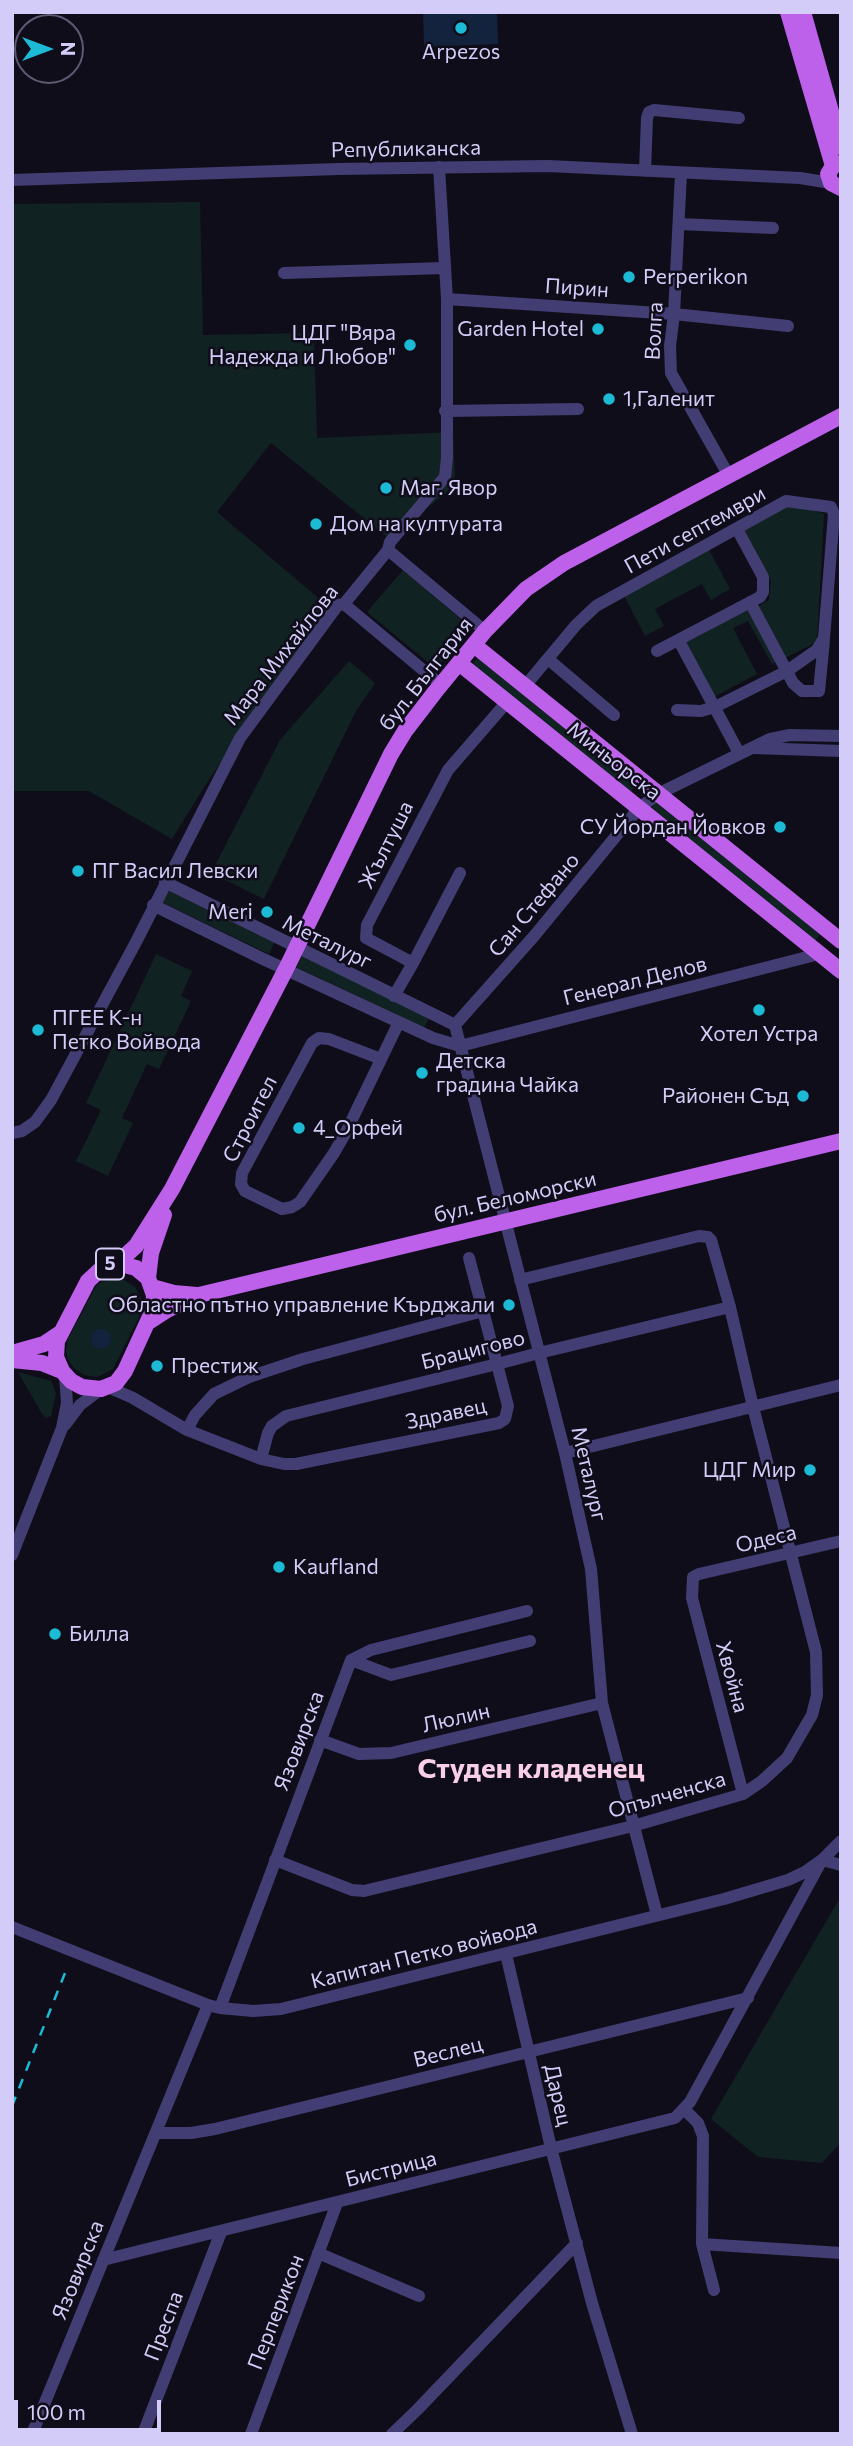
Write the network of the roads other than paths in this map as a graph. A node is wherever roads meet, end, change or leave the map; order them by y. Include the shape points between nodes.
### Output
1 (788, 12) edge
2 (803, 12) edge
3 (738, 118) dead end
4 (841, 147) edge
5 (439, 167) junction
6 (645, 171) junction
7 (681, 173) junction
8 (836, 178) edge
9 (12, 180) edge
10 (679, 224) junction
11 (773, 228) dead end
12 (444, 268) junction
13 (284, 273) dead end
14 (447, 299) junction
15 (674, 314) junction
16 (788, 326) dead end
17 (578, 409) dead end
18 (445, 411) junction
19 (837, 420) edge
20 (729, 476) junction
21 (737, 529) junction
22 (388, 550) junction
23 (750, 602) junction
24 (344, 604) junction
25 (485, 631) junction
26 (824, 638) junction
27 (679, 641) junction
28 (474, 645) junction
29 (657, 651) dead end
30 (548, 659) junction
31 (459, 663) junction
32 (787, 671) junction
33 (441, 684) junction
34 (525, 686) junction
35 (506, 703) junction
36 (715, 707) junction
37 (677, 710) dead end
38 (614, 715) dead end
39 (841, 736) edge
40 (745, 751) junction
41 (841, 751) edge
42 (660, 793) junction
43 (639, 808) junction
44 (460, 873) dead end
45 (165, 882) junction
46 (153, 905) junction
47 (841, 941) edge
48 (297, 947) junction
49 (819, 954) junction
50 (413, 963) junction
51 (286, 969) junction
52 (841, 971) edge
53 (394, 996) junction
54 (399, 1022) junction
55 (455, 1025) junction
56 (460, 1046) junction
57 (381, 1059) junction
58 (12, 1133) edge
59 (841, 1141) edge
60 (172, 1189) junction
61 (505, 1220) junction
62 (469, 1258) dead end
63 (117, 1263) junction
64 (520, 1280) junction
65 (150, 1283) junction
66 (199, 1295) junction
67 (730, 1307) junction
68 (483, 1311) junction
69 (150, 1321) junction
70 (59, 1334) junction
71 (12, 1353) edge
72 (539, 1353) junction
73 (12, 1360) edge
74 (497, 1364) junction
75 (64, 1374) junction
76 (122, 1376) junction
77 (841, 1385) edge
78 (104, 1388) junction
79 (133, 1398) junction
80 (752, 1406) junction
81 (62, 1428) junction
82 (187, 1430) junction
83 (565, 1453) junction
84 (266, 1460) junction
85 (841, 1541) edge
86 (790, 1554) junction
87 (12, 1555) edge
88 (699, 1574) joint
89 (527, 1611) dead end
90 (530, 1641) dead end
91 (351, 1660) junction
92 (602, 1703) junction
93 (320, 1740) junction
94 (743, 1794) junction
95 (633, 1825) junction
96 (841, 1842) edge
97 (275, 1860) junction
98 (822, 1860) junction
99 (841, 1866) edge
100 (657, 1915) junction
101 (12, 1927) edge
102 (506, 1954) junction
103 (748, 1998) junction
104 (214, 2007) junction
105 (529, 2052) junction
106 (685, 2110) junction
107 (156, 2133) junction
108 (551, 2148) junction
109 (337, 2203) junction
110 (221, 2232) junction
111 (577, 2243) junction
112 (702, 2244) junction
113 (318, 2253) junction
114 (841, 2253) edge
115 (103, 2260) junction
116 (715, 2291) dead end
117 (419, 2296) dead end
118 (32, 2434) edge
119 (143, 2434) edge
120 (251, 2434) edge
121 (392, 2434) edge
122 (632, 2434) edge

1 - 8 main road
2 - 4 main road
3 - 6 street via 649,112
5 - 6 street, Републиканска
5 - 9 street, Републиканска
5 - 12 street, Мара Михайлова
6 - 7 street, Републиканска
7 - 8 street, Републиканска
7 - 10 street, Волга
10 - 11 street
10 - 15 street, Волга
12 - 13 street
12 - 14 street, Мара Михайлова
14 - 15 street, Пирин
14 - 18 street, Мара Михайлова
15 - 16 street, Пирин
15 - 20 street, Волга via 671,373
17 - 18 street
18 - 22 street, Мара Михайлова via 445,477
19 - 20 main road, бул. България
20 - 25 main road, бул. България via 564,563 527,589
21 - 23 street via 764,584 760,597
21 - 26 street, Пети септември via 786,501 833,510
21 - 30 street, Пети септември via 596,607
22 - 24 street, Мара Михайлова
22 - 25 street
23 - 27 street
23 - 32 street
24 - 33 street
24 - 45 street, Мара Михайлова via 338,605 240,738
25 - 28 main road, бул. България
26 - 32 street via 817,650
26 - 32 street via 819,691 802,691
27 - 29 street
27 - 36 street
28 - 31 main road, бул. България
28 - 34 main road, Миньорска
30 - 34 street, Пети септември
30 - 38 street
31 - 33 main road, бул. България
31 - 35 main road, Миньорска
32 - 36 street
33 - 48 main road, бул. България via 391,754
34 - 42 main road, Миньорска
35 - 43 main road, Миньорска
35 - 50 street, Жълтуша via 448,770 367,925 366,938
36 - 37 street
36 - 40 street
39 - 40 street, Сан Стефано via 779,736
40 - 41 street, Сан Стефано
40 - 42 street, Сан Стефано
42 - 43 street, Сан Стефано
42 - 47 main road, Миньорска
43 - 49 main road, Миньорска
43 - 55 street, Сан Стефано
44 - 50 street
45 - 46 street, Мара Михайлова
45 - 48 street, Металург
46 - 51 street, Металург
46 - 58 street, Мара Михайлова via 42,1115 30,1127
48 - 51 main road, бул. България
48 - 53 street, Металург
49 - 52 main road, Миньорска
49 - 56 street, Генерал Делов
50 - 53 street
51 - 54 street, Металург
51 - 60 main road, бул. България
53 - 55 street, Металург
54 - 56 street, Металург
54 - 57 street, Строител
55 - 56 street, Металург
56 - 61 street, Металург
57 - 57 street, Строител via 334,1153 300,1202 282,1209 245,1191 242,1173 312,1043 329,1039
59 - 61 main road, бул. Беломорски / 5
60 - 63 main road, бул. България via 139,1242
60 - 65 main road, бул. България via 155,1240
61 - 64 street, Металург
61 - 66 main road, бул. Беломорски / 5
62 - 68 street, Здравец
63 - 65 main road, 5 via 132,1266
63 - 70 main road, 5 via 92,1275
64 - 67 street, Опълченска via 708,1237
64 - 72 street, Металург
65 - 66 main road, бул. Беломорски / 5 via 174,1293
65 - 69 main road, 5 via 155,1303
66 - 69 main road, бул. Беломорски / 5
67 - 72 street, Брацигово
67 - 80 street, Опълченска
68 - 74 street, Здравец
68 - 82 street via 249,1377 214,1394
69 - 76 main road, 5
70 - 71 main road via 44,1344
70 - 75 main road via 56,1357
72 - 74 street, Брацигово
72 - 83 street, Металург
73 - 75 main road via 42,1363
74 - 84 street, Брацигово via 286,1416 268,1433
74 - 84 street, Здравец via 509,1412 499,1423 296,1464
75 - 78 main road via 82,1387
75 - 81 street via 67,1403
76 - 78 main road, 5
76 - 79 street
77 - 80 street
78 - 79 street
78 - 81 street via 80,1405
79 - 82 street
80 - 83 street
80 - 86 street, Опълченска
81 - 87 street
82 - 84 street
83 - 92 street, Металург via 591,1569
85 - 86 street, Одеса
86 - 88 street, Одеса
86 - 94 street, Опълченска via 816,1652 817,1695 787,1758
88 - 94 street, Хвойна via 693,1577 692,1598
89 - 91 street via 371,1650
90 - 91 street via 391,1675
91 - 93 street, Язовирска
92 - 93 street, Люлин via 391,1753 359,1754
92 - 95 street, Металург
93 - 97 street, Язовирска
94 - 95 street, Опълченска
95 - 97 street, Опълченска via 364,1891
95 - 100 street, Металург
96 - 98 street, Капитан Петко войвода
97 - 104 street, Язовирска
98 - 99 street
98 - 100 street, Капитан Петко войвода via 788,1880
98 - 103 street
100 - 102 street, Капитан Петко войвода
101 - 104 street, Капитан Петко войвода
102 - 104 street, Капитан Петко войвода via 281,2009
102 - 105 street, Дарец
103 - 105 street, Веслец
103 - 106 street
104 - 107 street, Язовирска
105 - 107 street, Веслец via 215,2129
105 - 108 street, Дарец
106 - 108 street, Бистрица via 675,2118
106 - 112 street via 703,2136
107 - 115 street, Язовирска
108 - 109 street, Бистрица
108 - 111 street, Дарец
109 - 110 street, Бистрица
109 - 113 street, Перперикон
110 - 115 street, Бистрица
110 - 119 street, Преспа
111 - 121 street
111 - 122 street, Дарец
112 - 114 street
112 - 116 street
113 - 117 street
113 - 120 street, Перперикон
115 - 118 street, Язовирска

